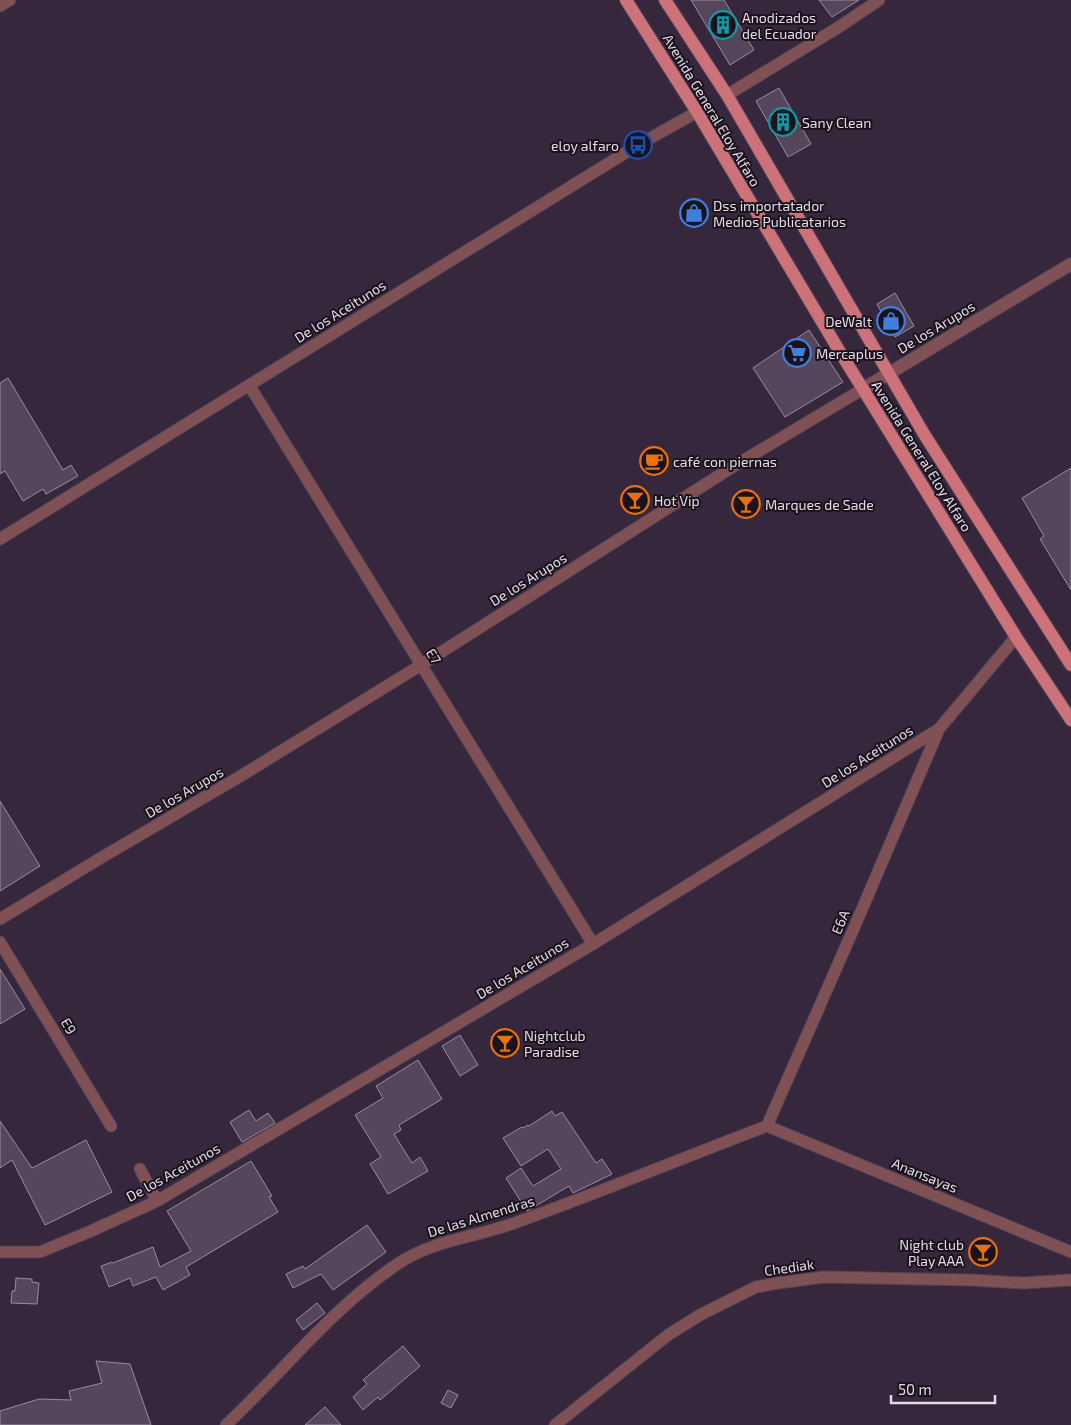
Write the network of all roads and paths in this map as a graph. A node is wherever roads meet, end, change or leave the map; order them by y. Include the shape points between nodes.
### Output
1 (10, 0) edge
2 (626, 0) edge
3 (665, 0) edge
4 (879, 0) edge
5 (0, 6) edge
6 (727, 96) junction
7 (697, 112) junction
8 (1071, 264) edge
9 (888, 374) junction
10 (248, 385) junction
11 (863, 389) junction
12 (0, 539) edge
13 (1016, 636) junction
14 (421, 665) junction
15 (1071, 665) edge
16 (1071, 720) edge
17 (939, 729) junction
18 (0, 919) edge
19 (0, 942) edge
20 (593, 944) junction
21 (111, 1126) dead end
22 (767, 1126) junction
23 (140, 1168) dead end
24 (157, 1201) junction
25 (0, 1252) edge
26 (1071, 1252) edge
27 (1071, 1280) edge
28 (226, 1425) edge
29 (555, 1425) edge

1 - 5 street
2 - 7 main road, Avenida General Eloy Alfaro
3 - 6 main road, Avenida General Eloy Alfaro
4 - 6 street
6 - 9 main road, Avenida General Eloy Alfaro
7 - 10 street, De los Aceitunos via 638,144
7 - 11 main road, Avenida General Eloy Alfaro
8 - 9 street, De los Arupos
9 - 11 street, De los Arupos
9 - 15 main road, Avenida General Eloy Alfaro
10 - 12 street, De los Aceitunos
10 - 14 street, E7
11 - 13 main road, Avenida General Eloy Alfaro
11 - 14 street, De los Arupos via 734,466
13 - 16 main road, Avenida General Eloy Alfaro
13 - 17 street, De los Aceitunos
14 - 18 street, De los Arupos via 239,778
14 - 20 street, E7
17 - 20 street, De los Aceitunos
17 - 22 street, E6A
19 - 21 street, E9
20 - 24 street, De los Aceitunos
22 - 26 street, Anansayas
22 - 28 street, De las Almendras via 518,1222 432,1246 397,1264 365,1288 314,1335
23 - 24 street
24 - 25 street, De los Aceitunos via 40,1252
27 - 29 street, Chediak via 1023,1283 824,1278 756,1287 668,1335

